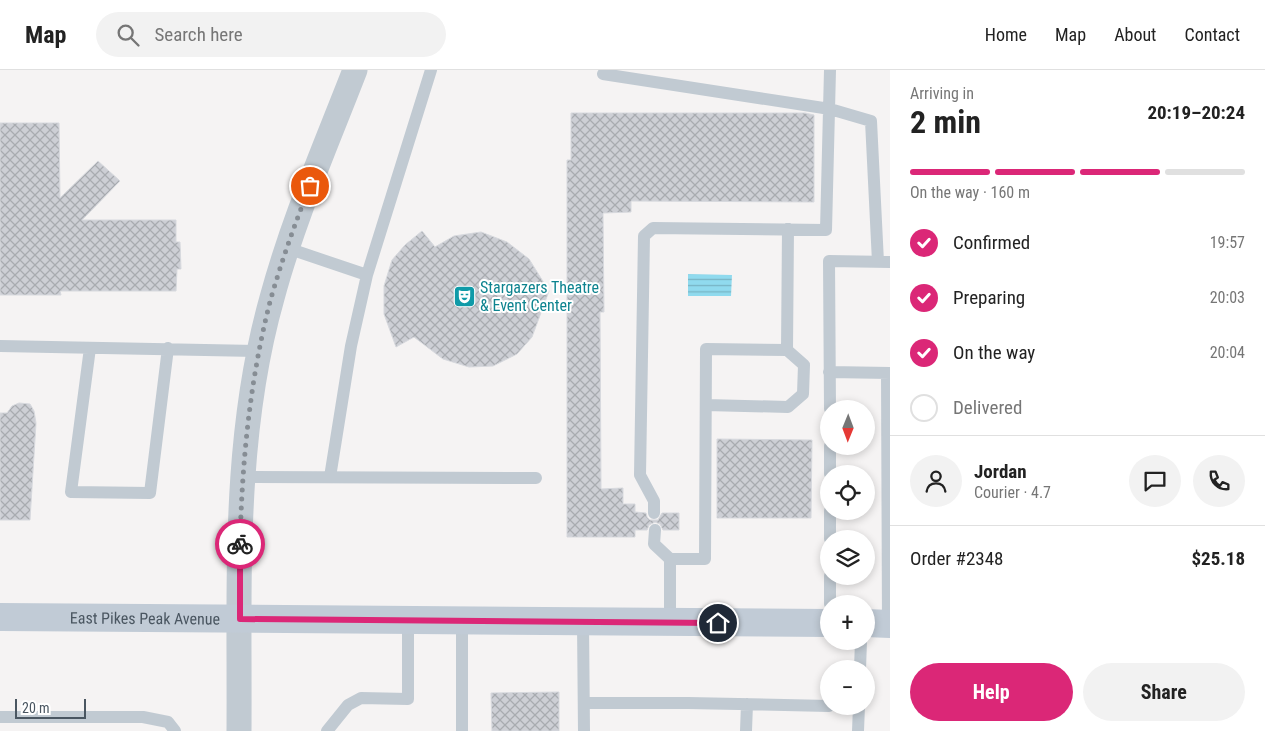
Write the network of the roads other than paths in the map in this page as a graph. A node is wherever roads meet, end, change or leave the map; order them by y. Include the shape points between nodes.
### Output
1 (355, 70) edge
2 (431, 70) edge
3 (830, 70) edge
4 (603, 74) dead end
5 (830, 109) junction
6 (788, 230) junction
7 (287, 248) junction
8 (884, 262) edge
9 (367, 275) junction
10 (0, 346) edge
11 (90, 348) junction
12 (168, 348) junction
13 (787, 350) junction
14 (260, 351) junction
15 (829, 372) junction
16 (889, 373) edge
17 (830, 400) edge
18 (706, 405) junction
19 (243, 477) junction
20 (330, 477) junction
21 (536, 478) dead end
22 (654, 513) dead end
23 (654, 530) dead end
24 (670, 559) junction
25 (0, 617) edge
26 (240, 619) junction
27 (408, 621) junction
28 (462, 621) junction
29 (583, 623) junction
30 (670, 623) junction
31 (820, 623) edge
32 (882, 623) edge
33 (584, 703) junction
34 (747, 704) junction
35 (820, 706) edge
36 (859, 715) edge
37 (0, 717) edge
38 (175, 731) edge
39 (239, 731) edge
40 (328, 731) edge
41 (462, 731) edge
42 (584, 731) edge
43 (746, 731) edge
44 (858, 731) edge

1 - 7 street
2 - 9 lane
3 - 5 lane
4 - 5 lane
5 - 6 lane via 826,230
5 - 8 lane via 871,121
6 - 13 lane
6 - 22 lane via 653,228 644,236 640,475 654,501
7 - 9 lane
7 - 14 street via 271,299
8 - 15 lane via 829,261
9 - 20 lane via 351,346
10 - 11 lane
11 - 12 lane
11 - 12 lane via 71,492 150,493
12 - 14 lane
13 - 18 lane via 706,348
13 - 18 lane via 804,365 803,394 788,407
14 - 19 street via 250,404
15 - 16 lane
15 - 17 lane
16 - 32 lane
18 - 24 lane via 705,559
19 - 20 lane
19 - 26 street
20 - 21 lane
23 - 24 lane via 654,544
24 - 30 lane
25 - 26 main road, East Pikes Peak Avenue
26 - 27 main road, East Pikes Peak Avenue
26 - 39 street
27 - 28 main road, East Pikes Peak Avenue
27 - 40 lane via 408,698 361,698 348,705
28 - 29 main road, East Pikes Peak Avenue
28 - 41 lane
29 - 30 main road, East Pikes Peak Avenue
29 - 33 lane
30 - 31 main road, East Pikes Peak Avenue
33 - 34 lane
33 - 42 lane
34 - 35 lane
34 - 43 lane
36 - 44 lane
37 - 38 lane via 143,717 168,722

